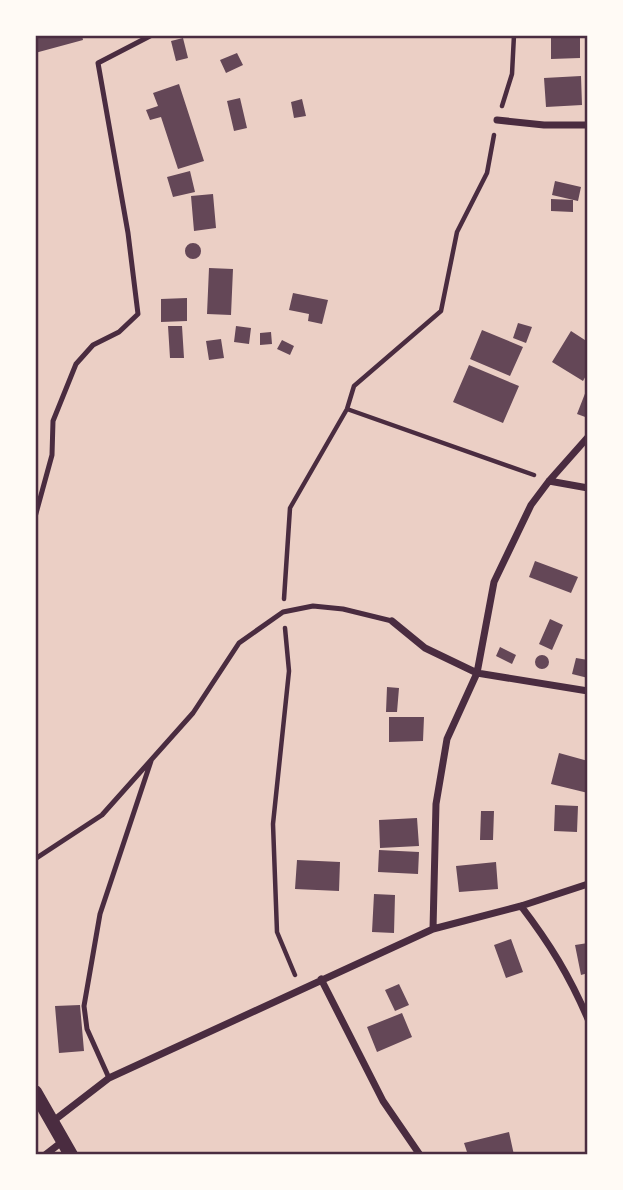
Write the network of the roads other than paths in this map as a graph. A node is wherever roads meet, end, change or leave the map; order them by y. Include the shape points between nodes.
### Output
1 (152, 35) edge
2 (497, 120) road end
3 (588, 125) edge
4 (588, 437) edge
5 (549, 481) junction
6 (588, 488) edge
7 (35, 517) edge
8 (392, 621) joint
9 (477, 673) junction
10 (588, 691) edge
11 (152, 758) junction
12 (35, 859) edge
13 (588, 884) edge
14 (521, 906) junction
15 (433, 929) junction
16 (321, 979) junction
17 (588, 1019) edge
18 (109, 1078) junction
19 (35, 1092) edge
20 (52, 1123) junction
21 (63, 1141) junction
22 (45, 1155) edge
23 (71, 1155) edge
24 (420, 1155) edge

1 - 7 lane via 98,63 138,314 119,332 93,345 76,364 53,421 52,455
2 - 3 street
4 - 5 street
5 - 6 street
5 - 9 street via 531,505 494,582
8 - 9 street via 425,648
8 - 11 lane via 313,606 283,612 239,643 193,713
9 - 10 street
9 - 15 street via 447,739 436,804
11 - 12 lane via 102,815
11 - 18 lane via 100,914 84,1006 87,1028
13 - 14 street
14 - 15 street
14 - 17 street via 555,951
15 - 16 street
16 - 18 street
16 - 24 street via 383,1101
18 - 20 street
19 - 20 main road
20 - 21 main road
21 - 22 street
21 - 23 main road

